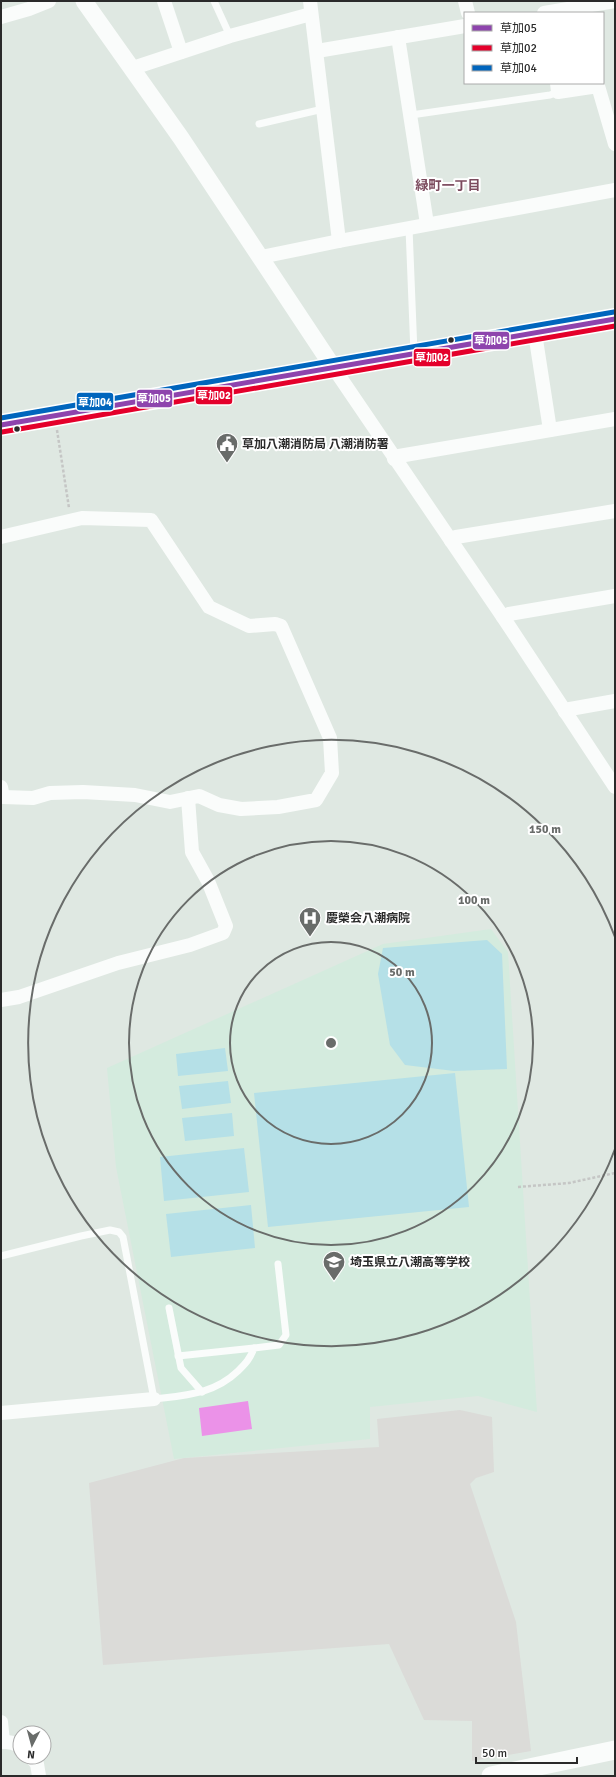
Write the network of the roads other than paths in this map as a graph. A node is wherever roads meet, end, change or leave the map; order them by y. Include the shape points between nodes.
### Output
1 (49, 1) edge
2 (84, 1) edge
3 (164, 1) edge
4 (214, 1) edge
5 (465, 1) edge
6 (615, 1) edge
7 (576, 4) edge
8 (311, 7) edge
9 (468, 12) edge
10 (551, 12) edge
11 (1, 17) edge
12 (464, 26) edge
13 (230, 36) junction
14 (398, 37) junction
15 (181, 52) junction
16 (317, 52) junction
17 (133, 68) junction
18 (558, 87) edge
19 (323, 109) junction
20 (411, 115) junction
21 (259, 124) dead end
22 (615, 144) edge
23 (615, 190) edge
24 (427, 224) junction
25 (409, 228) junction
26 (340, 240) junction
27 (261, 257) junction
28 (615, 319) edge
29 (535, 333) junction
30 (414, 353) junction
31 (333, 367) junction
32 (615, 420) edge
33 (1, 425) edge
34 (550, 430) junction
35 (394, 459) junction
36 (615, 511) edge
37 (1, 537) edge
38 (451, 541) junction
39 (615, 596) edge
40 (503, 617) junction
41 (615, 701) edge
42 (566, 712) junction
43 (1, 787) edge
44 (615, 787) edge
45 (188, 798) junction
46 (1, 1000) edge
47 (1, 1256) edge
48 (278, 1264) dead end
49 (169, 1308) dead end
50 (254, 1348) junction
51 (178, 1356) junction
52 (202, 1392) junction
53 (154, 1399) junction
54 (1, 1413) edge
55 (1, 1722) edge
56 (2, 1741) edge
57 (12, 1744) edge
58 (615, 1750) edge
59 (37, 1765) edge
60 (538, 1771) edge
61 (39, 1776) edge
62 (491, 1776) edge

1 - 11 street via 29,10
2 - 17 street
3 - 15 street
4 - 13 lane
5 - 9 street
6 - 7 street
7 - 10 street
8 - 13 street
8 - 16 street
12 - 14 street
13 - 15 street
14 - 16 street
14 - 20 street
15 - 17 street
16 - 19 street
17 - 27 street
18 - 20 lane via 550,95
18 - 22 street via 598,86
19 - 21 lane
19 - 26 street
20 - 24 street
23 - 24 street
24 - 25 street
25 - 26 street
25 - 30 lane
26 - 27 street
27 - 31 street
28 - 29 street
29 - 30 street
29 - 34 street
30 - 31 street
31 - 33 street
31 - 35 street
32 - 34 street
34 - 35 street via 399,456
35 - 38 street
36 - 38 street via 456,537
37 - 45 street via 74,519 152,520 209,607 249,626 281,626 330,738 332,773 316,800 278,807 241,809 219,805 199,796
38 - 40 street
39 - 40 street
40 - 42 street
41 - 42 street via 570,709
42 - 44 street
43 - 45 street via 3,797 33,798 50,793 83,792 135,795 170,802
45 - 46 street via 192,852 226,926 222,933 190,945 118,963 20,998
47 - 53 lane via 110,1230 119,1232 123,1237
48 - 50 lane via 286,1335 279,1345
49 - 51 lane
50 - 51 lane
50 - 52 lane via 250,1360 228,1381
51 - 52 lane via 180,1368
52 - 53 lane
53 - 54 street
55 - 56 street
56 - 57 street
58 - 60 main road
59 - 61 street
60 - 62 main road

